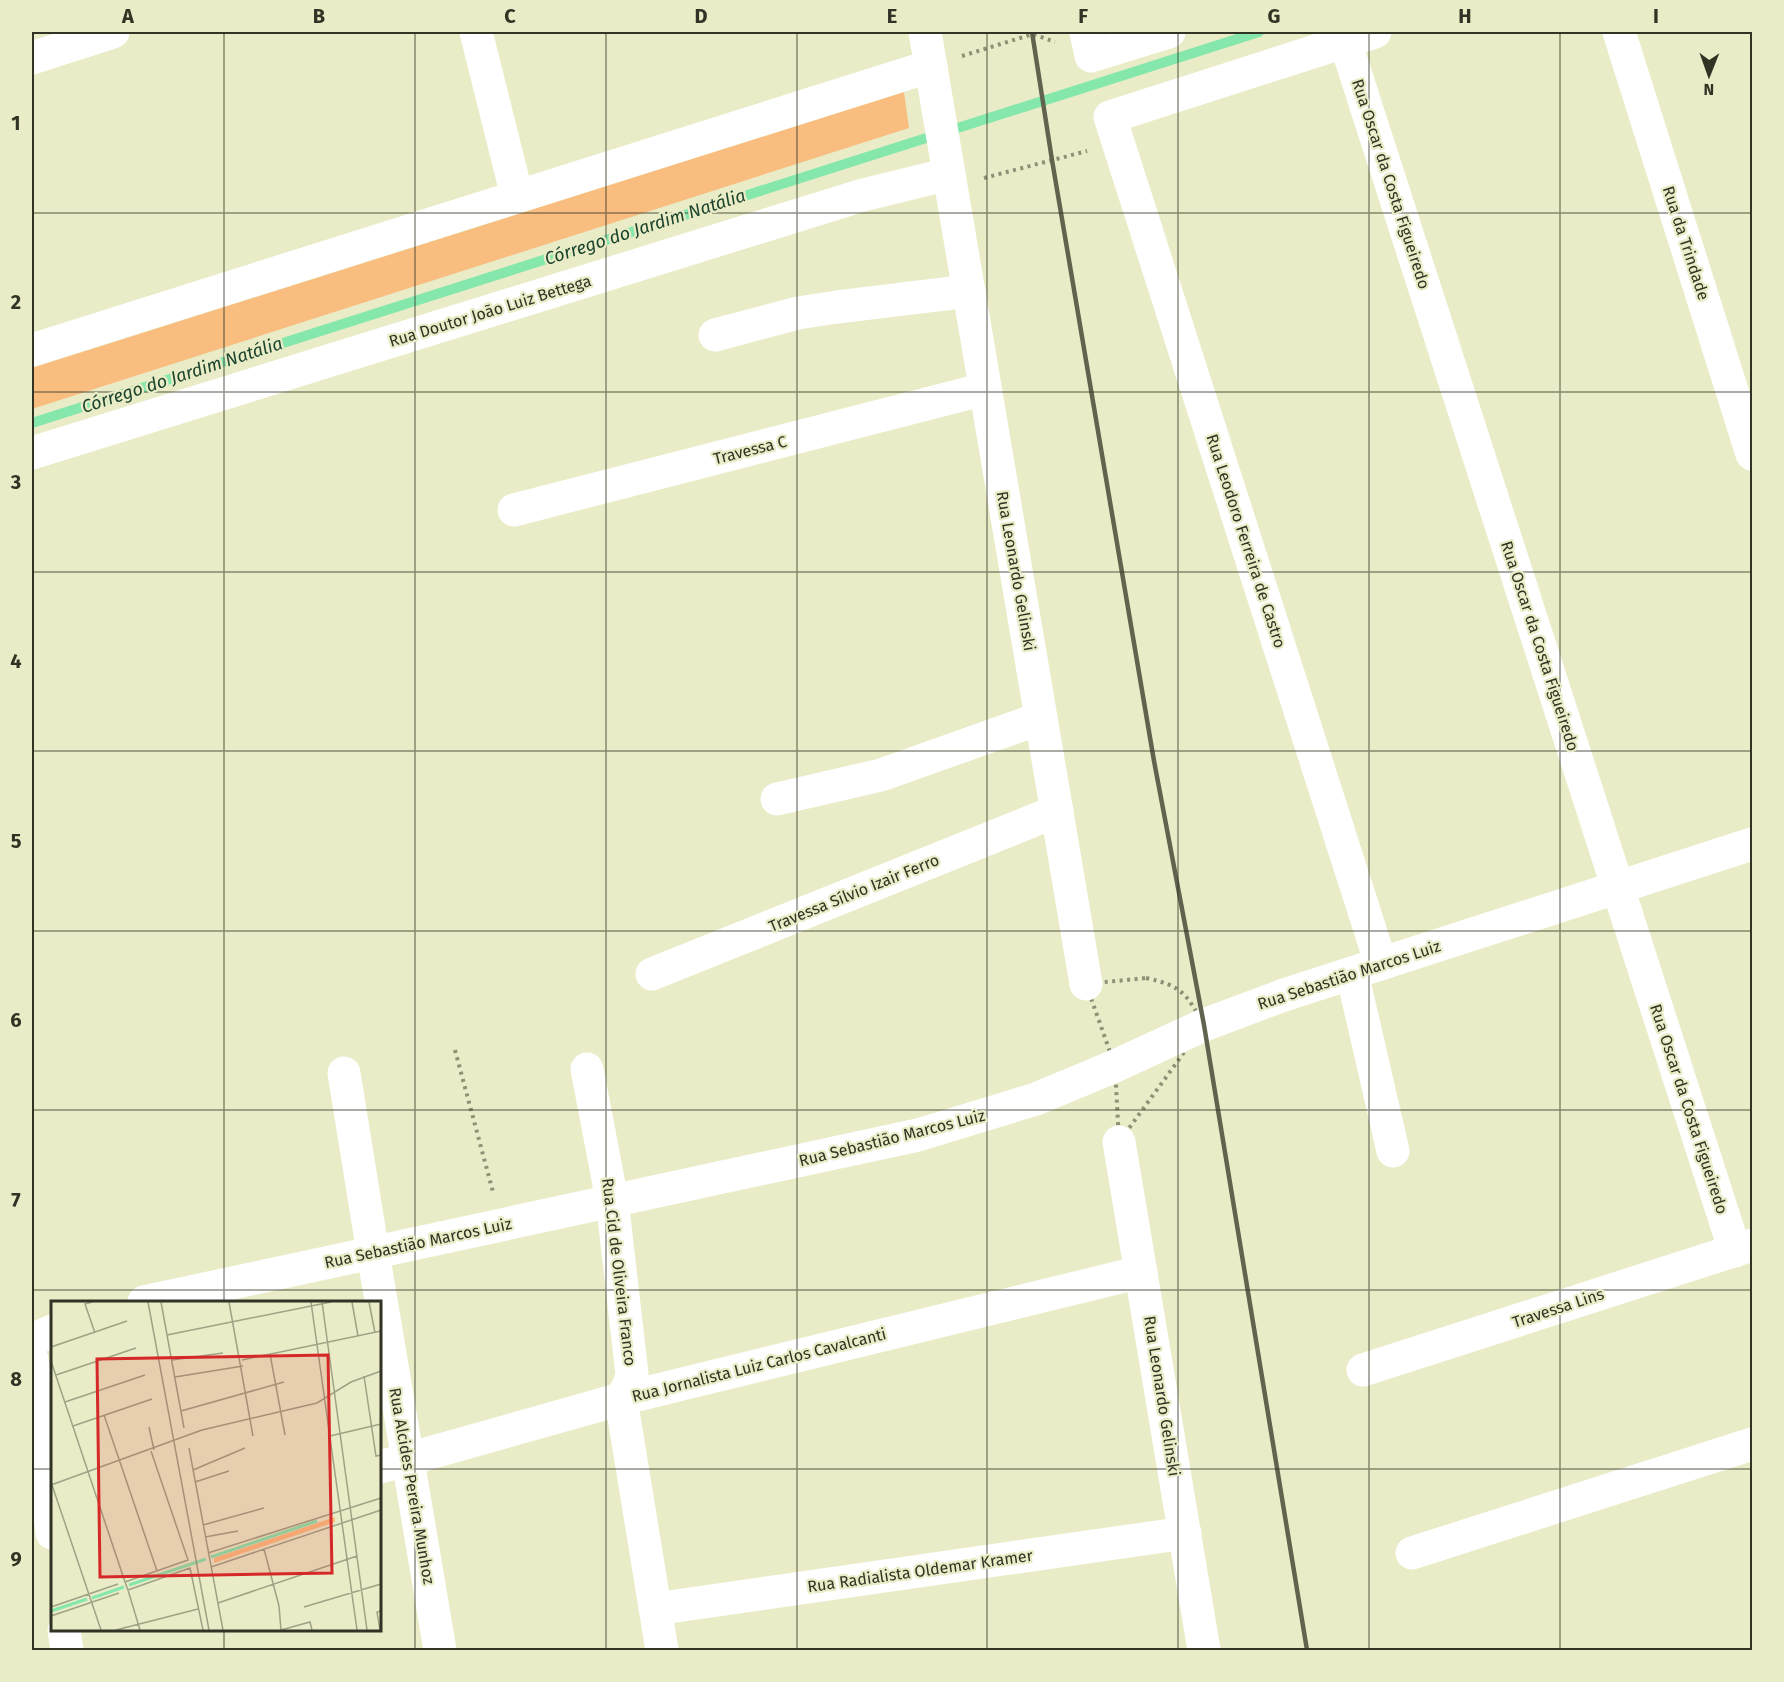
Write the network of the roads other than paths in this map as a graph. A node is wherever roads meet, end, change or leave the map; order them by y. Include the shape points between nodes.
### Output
1 (113, 32) edge
2 (476, 32) edge
3 (925, 32) edge
4 (1168, 32) edge
5 (1376, 32) edge
6 (1619, 32) edge
7 (1345, 41) junction
8 (1088, 44) edge
9 (32, 58) edge
10 (931, 66) junction
11 (949, 173) junction
12 (518, 196) junction
13 (969, 291) junction
14 (715, 335) dead end
15 (32, 350) edge
16 (985, 389) junction
17 (32, 453) edge
18 (1752, 454) edge
19 (514, 510) dead end
20 (1041, 718) junction
21 (777, 799) dead end
22 (1057, 812) junction
23 (1752, 844) edge
24 (1618, 887) junction
25 (1367, 968) junction
26 (652, 974) dead end
27 (1086, 984) road end
28 (587, 1069) dead end
29 (344, 1073) dead end
30 (1119, 1142) dead end
31 (1393, 1151) dead end
32 (612, 1200) junction
33 (1744, 1248) edge
34 (373, 1253) junction
35 (1141, 1272) junction
36 (149, 1301) edge
37 (378, 1301) edge
38 (51, 1331) edge
39 (381, 1337) edge
40 (32, 1340) edge
41 (32, 1359) edge
42 (1363, 1370) dead end
43 (621, 1399) junction
44 (1752, 1444) edge
45 (393, 1464) edge
46 (51, 1524) edge
47 (1185, 1533) junction
48 (1412, 1553) dead end
49 (655, 1609) junction
50 (64, 1631) edge
51 (67, 1650) edge
52 (440, 1650) edge
53 (662, 1650) edge
54 (1204, 1650) edge

1 - 9 street
2 - 12 street
3 - 10 street, Rua Leonardo Gelinski
4 - 8 street
5 - 7 street
6 - 18 street, Rua da Trindade
7 - 24 street, Rua Oscar da Costa Figueiredo
7 - 25 street, Rua Leodoro Ferreira de Castro via 1114,130
10 - 11 street, Rua Leonardo Gelinski
10 - 12 street
11 - 13 street, Rua Leonardo Gelinski
11 - 17 street, Rua Doutor João Luiz Bettega via 851,198
12 - 15 street
13 - 14 street via 798,313
13 - 16 street, Rua Leonardo Gelinski
16 - 19 street, Travessa C
16 - 20 street, Rua Leonardo Gelinski
20 - 21 street via 881,775
20 - 22 street, Rua Leonardo Gelinski
22 - 26 street, Travessa Sílvio Izair Ferro
22 - 27 street, Rua Leonardo Gelinski
23 - 24 street, Rua Sebastião Marcos Luiz
24 - 25 street, Rua Sebastião Marcos Luiz
24 - 33 street, Rua Oscar da Costa Figueiredo
25 - 31 street, Rua Leodoro Ferreira de Castro
25 - 32 street, Rua Sebastião Marcos Luiz via 1204,1025 1036,1100 981,1117 918,1135
28 - 32 street, Rua Cid de Oliveira Franco
29 - 34 street, Rua Alcides Pereira Munhoz
30 - 35 street, Rua Leonardo Gelinski
32 - 34 street, Rua Sebastião Marcos Luiz
32 - 43 street, Rua Cid de Oliveira Franco via 632,1374
33 - 42 street, Travessa Lins
34 - 36 street, Rua Sebastião Marcos Luiz
34 - 37 street, Rua Alcides Pereira Munhoz
35 - 43 street, Rua Jornalista Luiz Carlos Cavalcanti
35 - 47 street, Rua Leonardo Gelinski
38 - 40 street
39 - 45 street, Rua Alcides Pereira Munhoz
41 - 46 street
43 - 45 street, Rua Jornalista Luiz Carlos Cavalcanti
43 - 49 street
44 - 48 street
45 - 52 street, Rua Alcides Pereira Munhoz
47 - 49 street, Rua Radialista Oldemar Kramer
47 - 54 street, Rua Leonardo Gelinski
49 - 53 street
50 - 51 street

